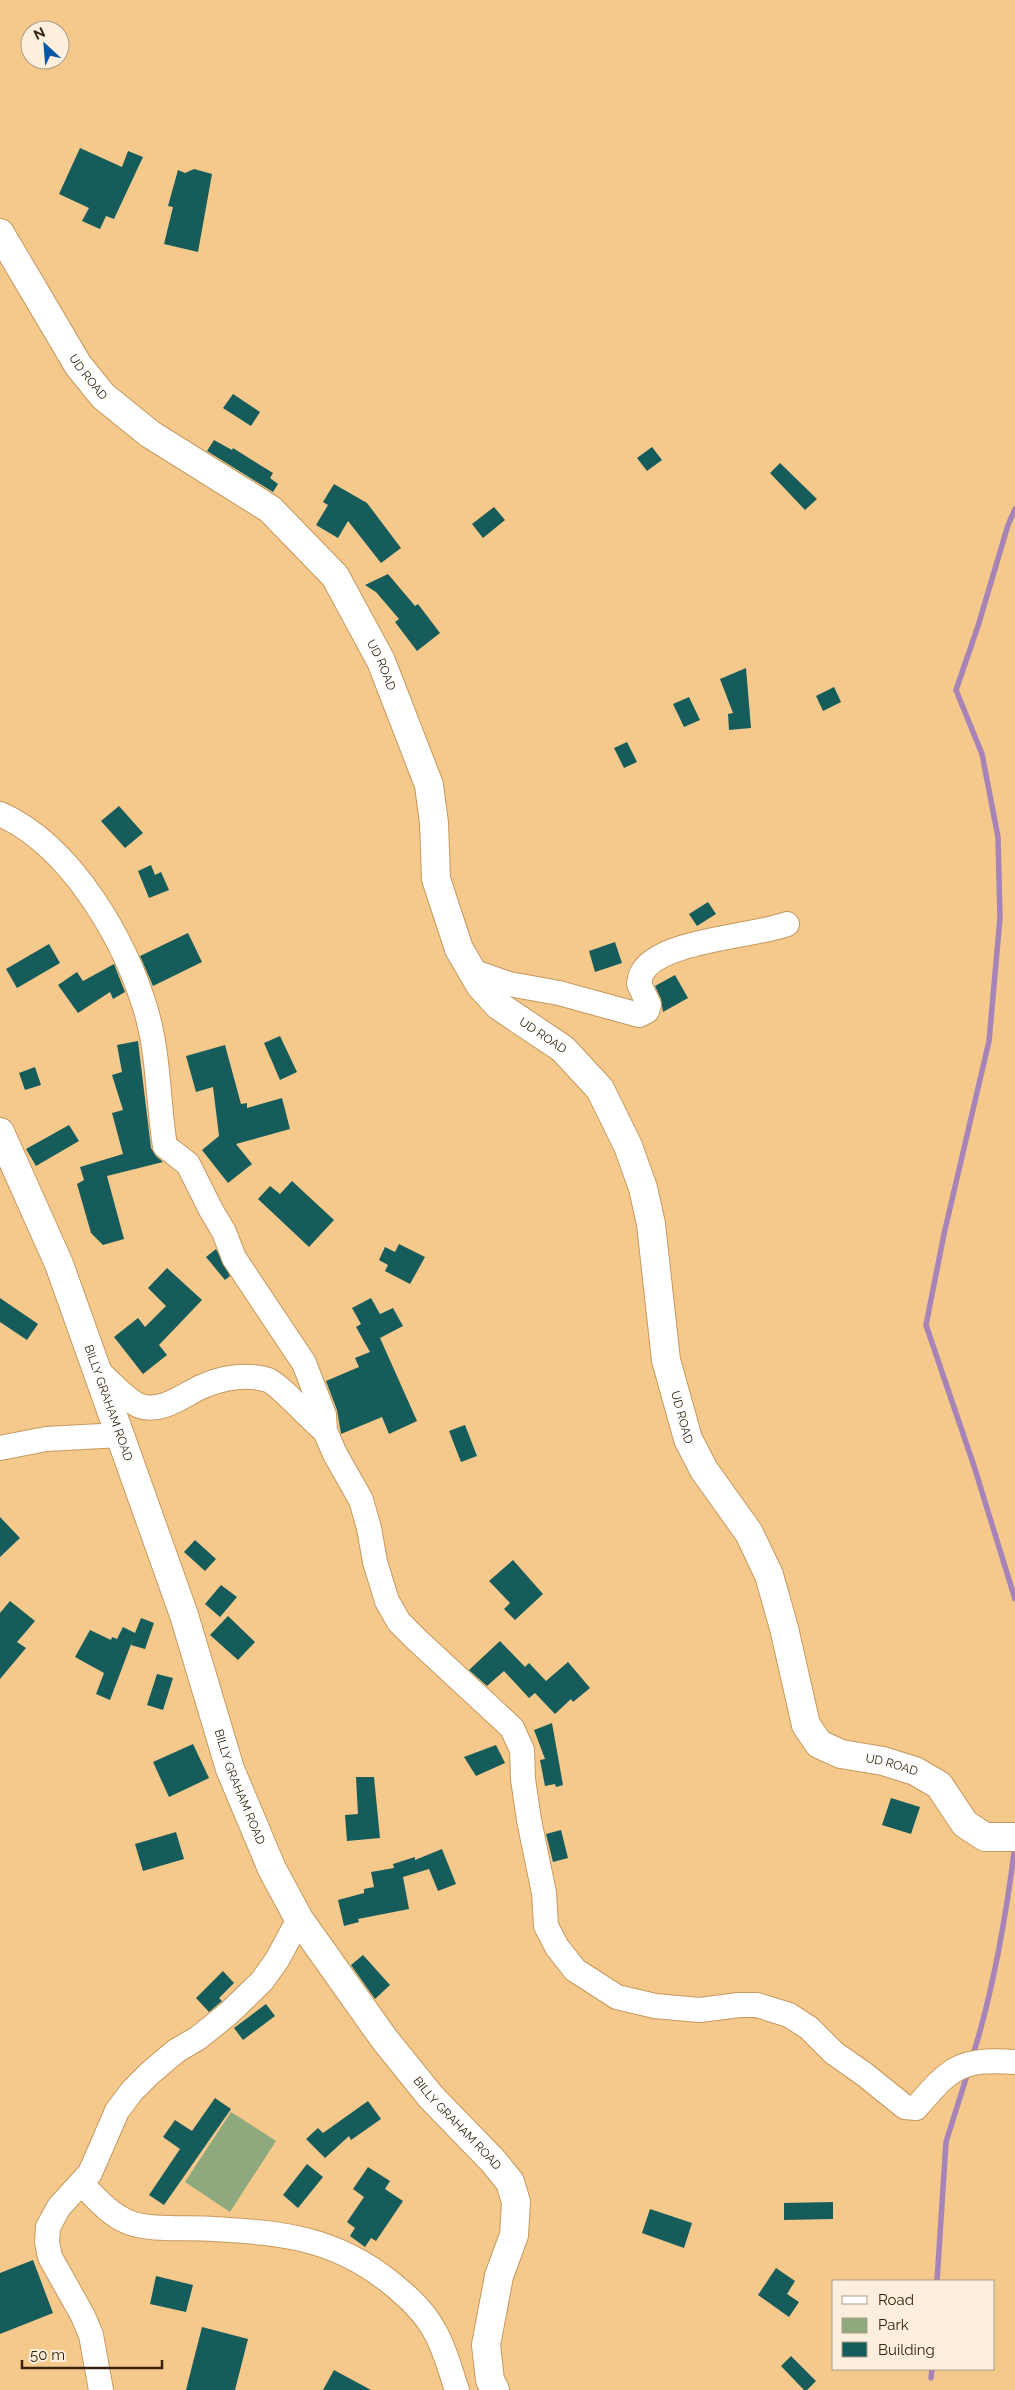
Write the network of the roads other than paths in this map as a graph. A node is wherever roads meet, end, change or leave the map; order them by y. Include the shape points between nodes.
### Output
1 (0, 233) edge
2 (0, 814) edge
3 (787, 924) dead end
4 (472, 971) junction
5 (0, 1132) edge
6 (97, 1369) junction
7 (324, 1431) junction
8 (120, 1435) junction
9 (0, 1448) edge
10 (1015, 1837) edge
11 (299, 1919) junction
12 (1015, 2062) edge
13 (82, 2184) junction
14 (102, 2390) edge
15 (457, 2390) edge
16 (495, 2390) edge

1 - 4 main road, UD ROAD via 78,365 103,396 150,434 270,509 335,576 381,660 430,785 436,879 459,949
2 - 7 street via 38,836 87,891 108,924 147,1014 155,1054 165,1146 188,1164 234,1258 304,1363 324,1415
3 - 4 street via 678,948 651,962 642,972 639,984 649,1005 647,1011 639,1015 559,993 509,984
4 - 10 main road, UD ROAD via 499,1006 564,1049 600,1089 617,1121 643,1188 666,1360 688,1439 704,1470 749,1533 769,1575 806,1725 819,1744 841,1754 883,1761 915,1771 939,1785 965,1824 985,1837
5 - 6 main road, BILLY GRAHAM ROAD via 59,1264
6 - 7 street via 139,1406 156,1407 174,1402 201,1387 243,1376 269,1380
6 - 8 main road, BILLY GRAHAM ROAD
7 - 12 street via 361,1500 385,1594 400,1622 512,1728 522,1750 523,1779 544,1893 546,1926 575,1970 617,1998 700,2010 757,2005 789,2015 905,2108 916,2108 949,2072 959,2067 980,2062
8 - 9 street via 46,1439
8 - 11 main road, BILLY GRAHAM ROAD via 184,1615 230,1769 269,1862
11 - 13 street via 262,1981 229,2013 176,2051 132,2091 117,2111
11 - 16 main road, BILLY GRAHAM ROAD via 408,2070 510,2182 516,2202 514,2235 499,2276 486,2345 490,2380
13 - 14 street via 53,2216 47,2242 50,2257 84,2316
13 - 15 street via 108,2211 129,2223 273,2233 315,2242 372,2267 410,2299 434,2330

